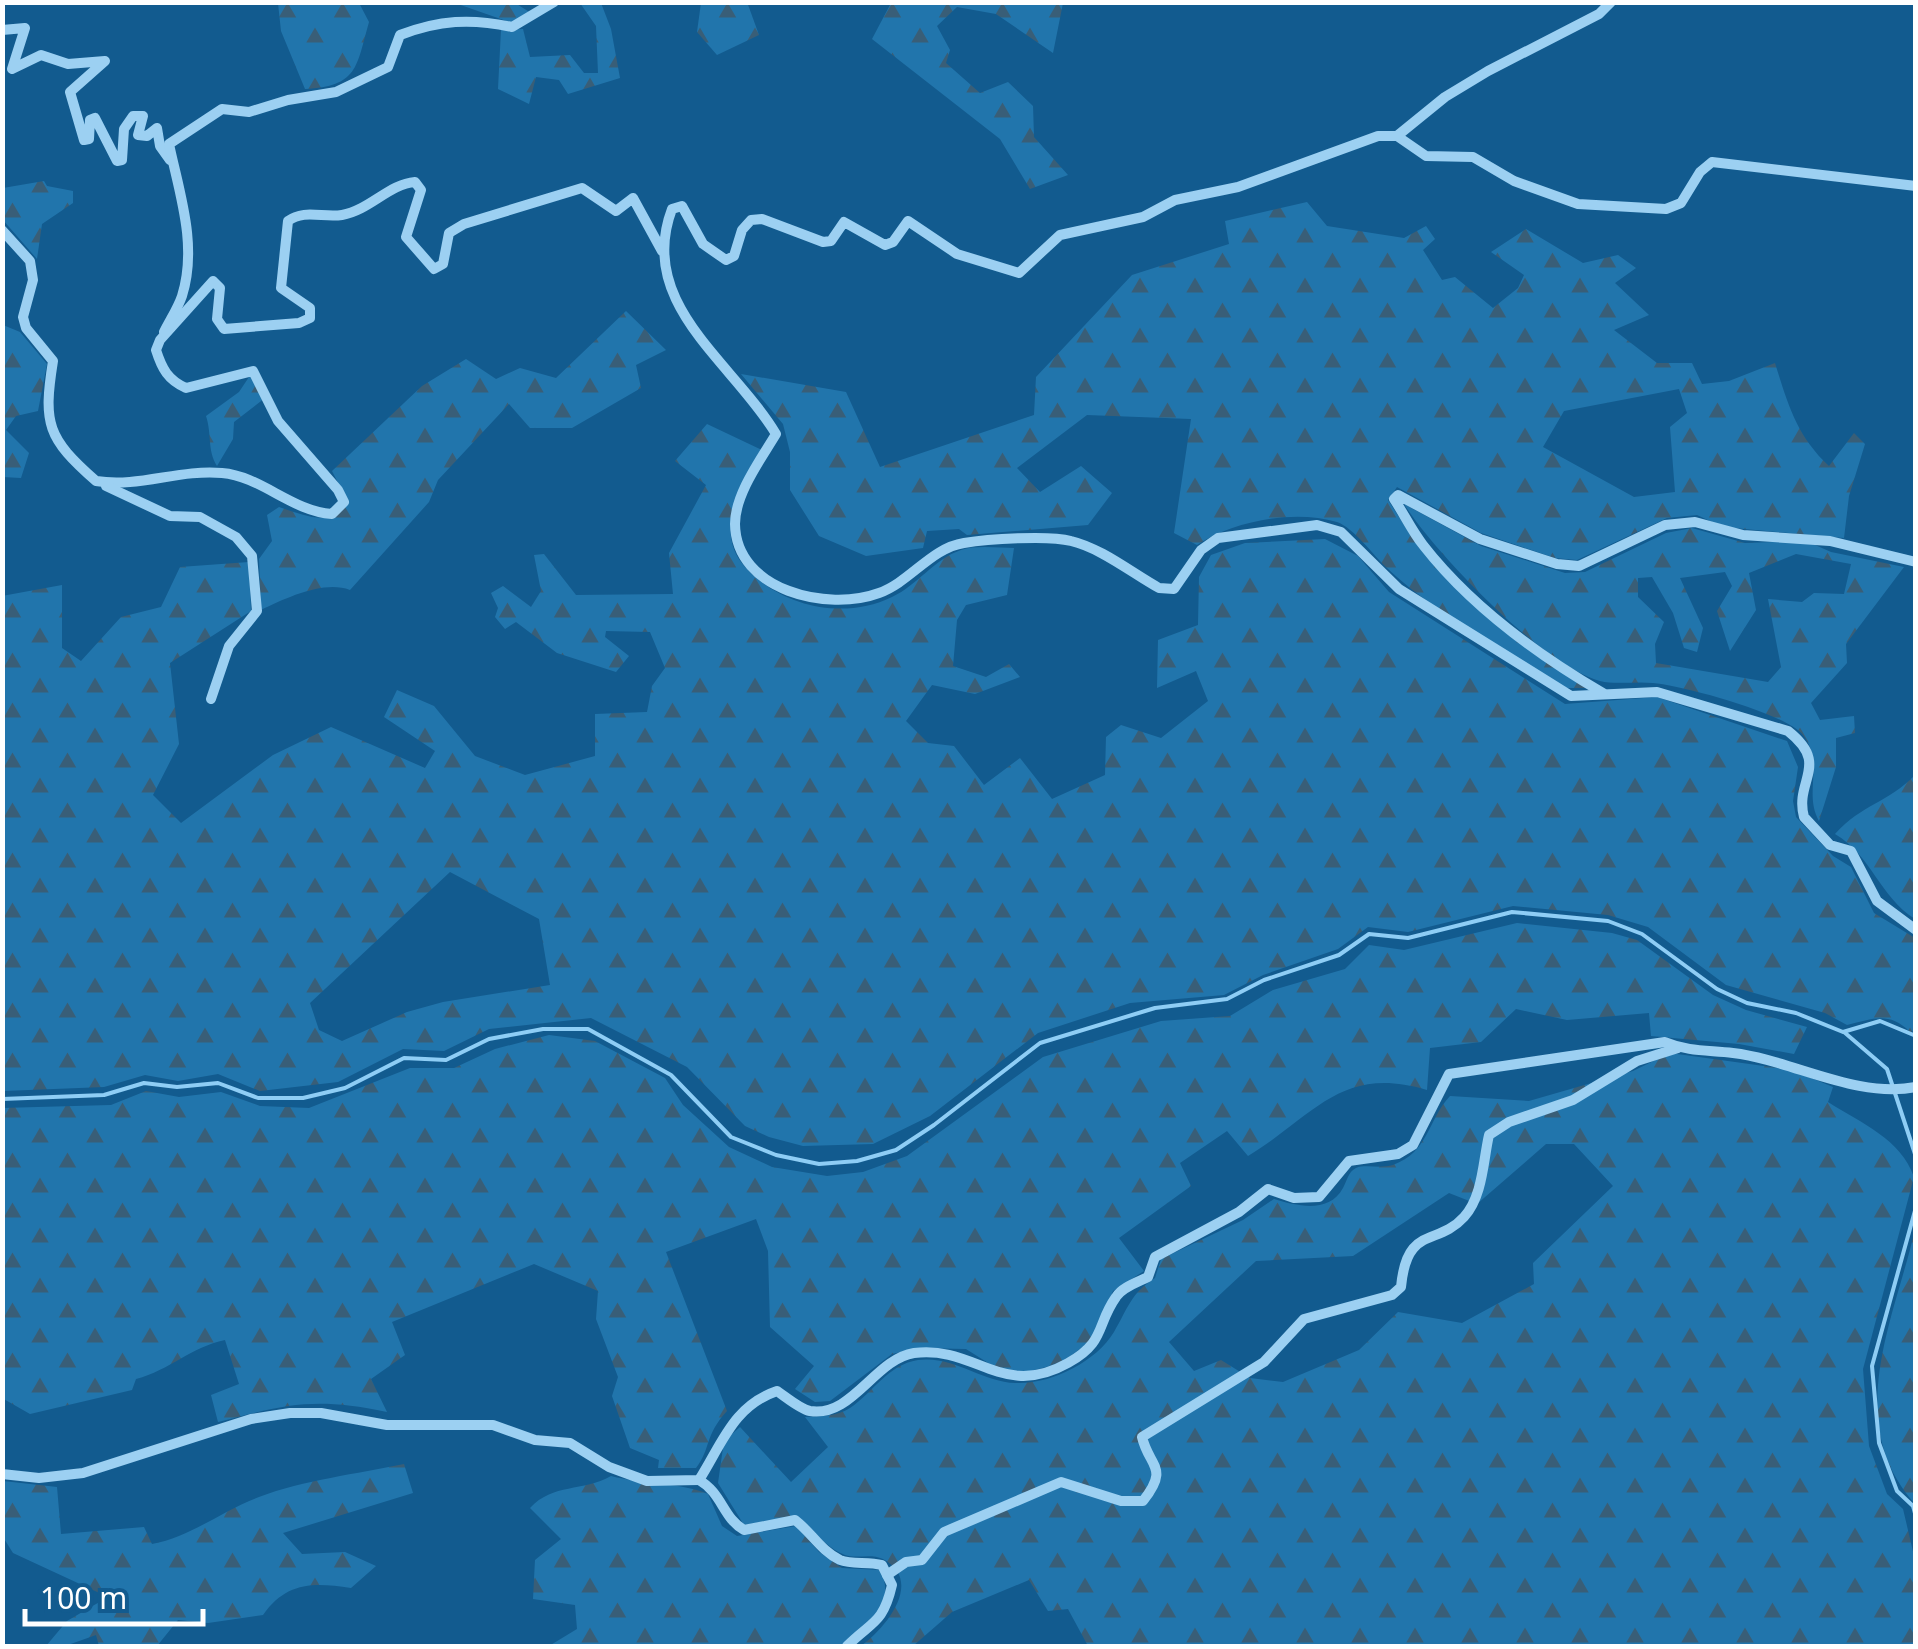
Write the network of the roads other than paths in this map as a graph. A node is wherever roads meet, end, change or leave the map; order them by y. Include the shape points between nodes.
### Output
1 (554, 2) edge
2 (1611, 2) edge
3 (2, 30) edge
4 (1398, 136) junction
5 (173, 165) junction
6 (1916, 186) edge
7 (2, 230) edge
8 (662, 251) junction
9 (160, 340) junction
10 (96, 481) junction
11 (1916, 562) edge
12 (1602, 692) junction
13 (211, 699) dead end
14 (1916, 930) edge
15 (1679, 1048) junction
16 (1914, 1088) edge
17 (2, 1474) edge
18 (699, 1480) junction
19 (887, 1575) junction
20 (847, 1646) edge

1 - 5 street via 512,28 433,22 400,35 388,67 336,92 249,112 222,109 168,144
2 - 4 street via 1445,97
3 - 5 street via 25,28 12,69 42,55 68,64 104,61 70,92 84,140 95,118 117,162 122,160 124,129 133,116 143,116 138,135 158,128
4 - 6 street via 1426,156 1473,158 1578,204 1666,209 1681,203 1712,162
4 - 8 street via 1378,136 1238,187 1060,235 1019,273 957,254 908,220 885,245 844,222 832,241 822,242 750,220 726,260 703,244 682,206 672,209
5 - 9 street via 184,205 186,261 182,296
7 - 10 street via 30,261 33,280 24,317 54,361 46,408 53,438
8 - 9 street via 633,198 616,210 582,188 464,224 449,233 443,264 434,268 406,236 421,190 415,182 403,183 376,203 342,215 297,214 288,221 281,288 310,308 310,318 224,329 217,319 220,288 213,281
8 - 12 street via 675,305 776,434 735,522 740,552 762,577 792,593 833,601 877,594 961,543 1070,540 1158,588 1174,589 1200,550 1218,538 1317,525 1341,532 1398,590 1570,696
9 - 10 street via 160,364 171,381 186,388 252,371 278,420 344,502 332,514 312,513 225,473 144,484
10 - 13 street via 170,516 200,517 236,536 252,556 256,611 230,646
11 - 12 street via 1695,522 1665,525 1579,566 1557,564 1480,539 1398,495 1394,499 1420,542 1469,591 1519,636
12 - 14 street via 1682,696 1788,730 1810,758 1804,817 1830,844 1851,851 1877,901
15 - 16 street via 1732,1053 1881,1088
15 - 18 street via 1646,1042 1450,1074 1413,1145 1398,1154 1349,1160 1319,1196 1294,1198 1268,1188 1239,1212 1156,1257 1148,1277 1116,1296 1093,1345 1068,1363 1020,1378 982,1363 916,1353 893,1359 831,1409 808,1411 777,1391 759,1397 720,1436
15 - 19 street via 1637,1061 1573,1100 1489,1135 1484,1171 1464,1218 1422,1239 1403,1262 1401,1286 1392,1295 1304,1319 1264,1362 1142,1438 1157,1462 1154,1488 1143,1501 1061,1482 944,1532 922,1560
17 - 18 street via 83,1472 290,1412 386,1425 493,1425 570,1444 609,1468 647,1480
18 - 19 street via 713,1488 730,1522 744,1530 795,1520 844,1562 866,1560
19 - 20 street via 892,1585 886,1610

